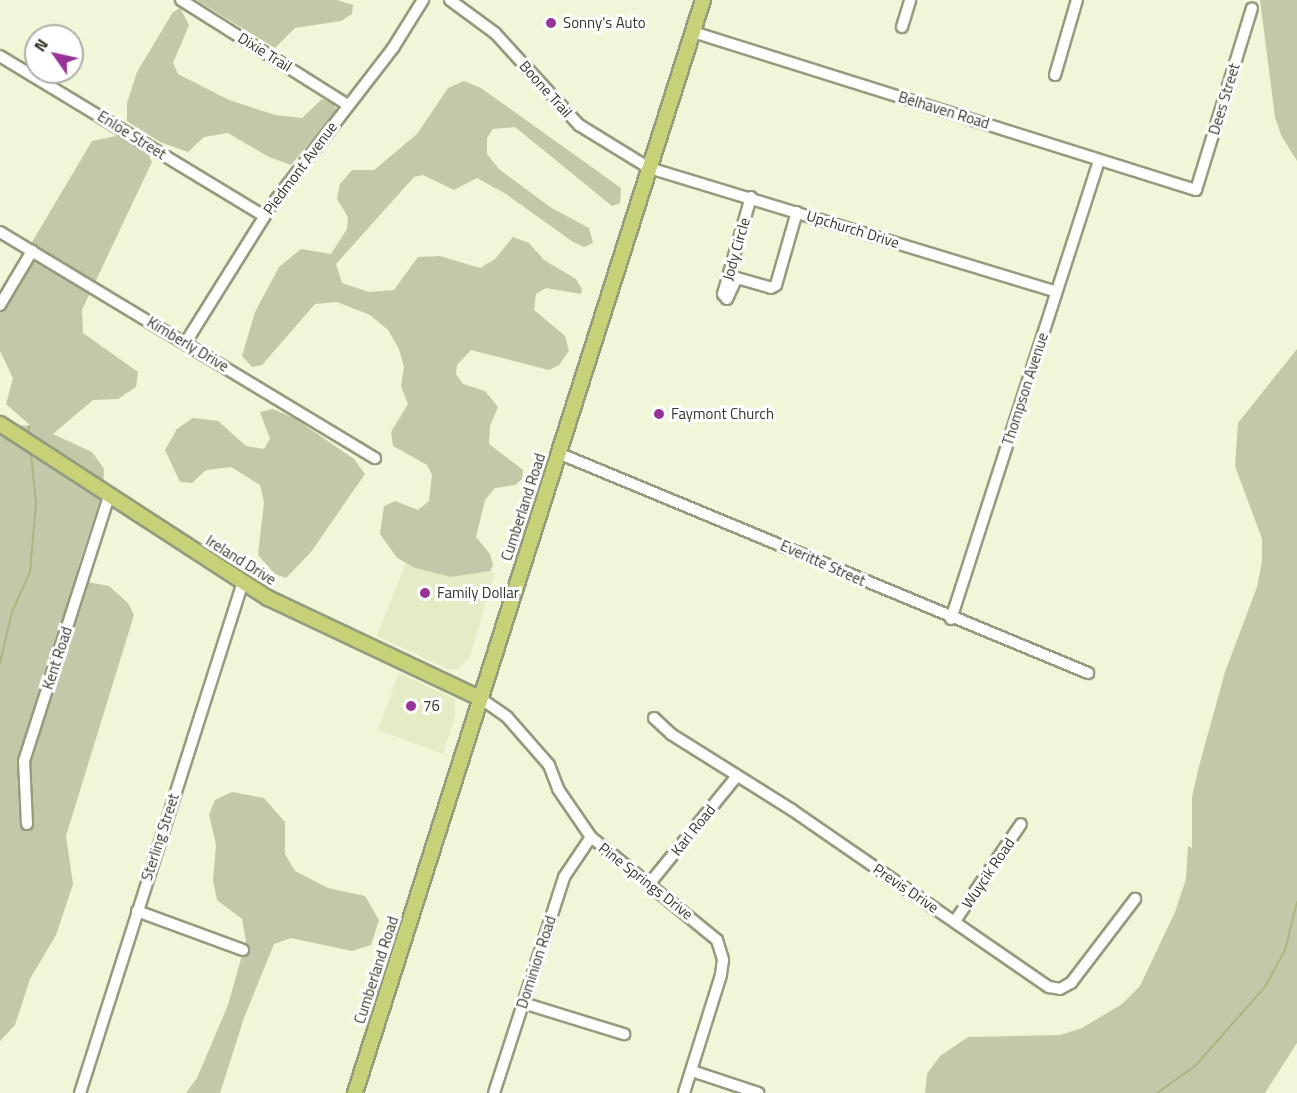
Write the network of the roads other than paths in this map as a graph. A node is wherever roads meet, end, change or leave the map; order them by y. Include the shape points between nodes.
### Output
1 (423, 0) edge
2 (450, 0) edge
3 (703, 0) edge
4 (910, 0) edge
5 (1077, 0) edge
6 (186, 1) edge
7 (1252, 8) dead end
8 (902, 27) dead end
9 (693, 32) junction
10 (0, 56) edge
11 (1055, 75) dead end
12 (348, 105) junction
13 (1099, 160) junction
14 (649, 168) junction
15 (1196, 190) joint
16 (751, 197) junction
17 (797, 212) junction
18 (264, 216) junction
19 (0, 232) edge
20 (32, 251) junction
21 (1056, 292) junction
22 (0, 305) edge
23 (186, 342) junction
24 (0, 424) edge
25 (558, 453) junction
26 (375, 458) dead end
27 (109, 496) junction
28 (243, 582) junction
29 (951, 619) junction
30 (1088, 672) dead end
31 (480, 698) junction
32 (654, 718) dead end
33 (737, 776) junction
34 (27, 824) dead end
35 (1022, 824) dead end
36 (591, 837) junction
37 (650, 883) junction
38 (1135, 898) dead end
39 (136, 911) junction
40 (955, 921) junction
41 (243, 950) dead end
42 (523, 1002) junction
43 (624, 1034) dead end
44 (692, 1071) junction
45 (81, 1093) edge
46 (354, 1093) edge
47 (494, 1093) edge
48 (684, 1093) edge
49 (758, 1093) edge

1 - 12 street, Piedmont Avenue via 393,48
2 - 14 street, Boone Trail via 495,33 579,124
3 - 9 main road, Cumberland Road
4 - 8 street
5 - 11 street
6 - 12 street, Dixie Trail
7 - 15 street, Dees Street
9 - 13 street, Belhaven Road
9 - 14 main road, Cumberland Road
10 - 18 street, Enloe Street
12 - 18 street, Piedmont Avenue
13 - 15 street, Belhaven Road
13 - 21 street, Thompson Avenue
14 - 16 street, Upchurch Drive
14 - 25 main road, Cumberland Road
16 - 17 street, Upchurch Drive
16 - 17 street, Jody Circle via 723,294 728,299 737,278 771,288 776,285
17 - 21 street, Upchurch Drive
18 - 23 street, Piedmont Avenue
19 - 20 street, Kimberly Drive
20 - 22 street
20 - 23 street, Kimberly Drive
21 - 29 street, Thompson Avenue
23 - 26 street, Kimberly Drive
24 - 27 main road, Ireland Drive
25 - 29 street, Everitte Street via 709,513
25 - 31 main road, Cumberland Road
27 - 28 main road, Ireland Drive
27 - 34 street, Kent Road via 24,761
28 - 31 main road, Ireland Drive via 268,598
28 - 39 street, Sterling Street
29 - 30 street, Everitte Street
31 - 36 street, Pine Springs Drive via 507,717 549,765 558,789
31 - 46 main road, Cumberland Road
32 - 33 street, Previs Drive
33 - 37 street, Karl Road
33 - 40 street, Previs Drive
35 - 40 street, Wuycik Road
36 - 37 street, Pine Springs Drive
36 - 42 street, Dominion Road via 564,878
37 - 44 street, Pine Springs Drive via 711,932 721,950 721,975
38 - 40 street, Previs Drive via 1071,983 1060,988 1048,987
39 - 41 street
39 - 45 street, Sterling Street
42 - 43 street
42 - 47 street, Dominion Road
44 - 48 street, Pine Springs Drive
44 - 49 street

